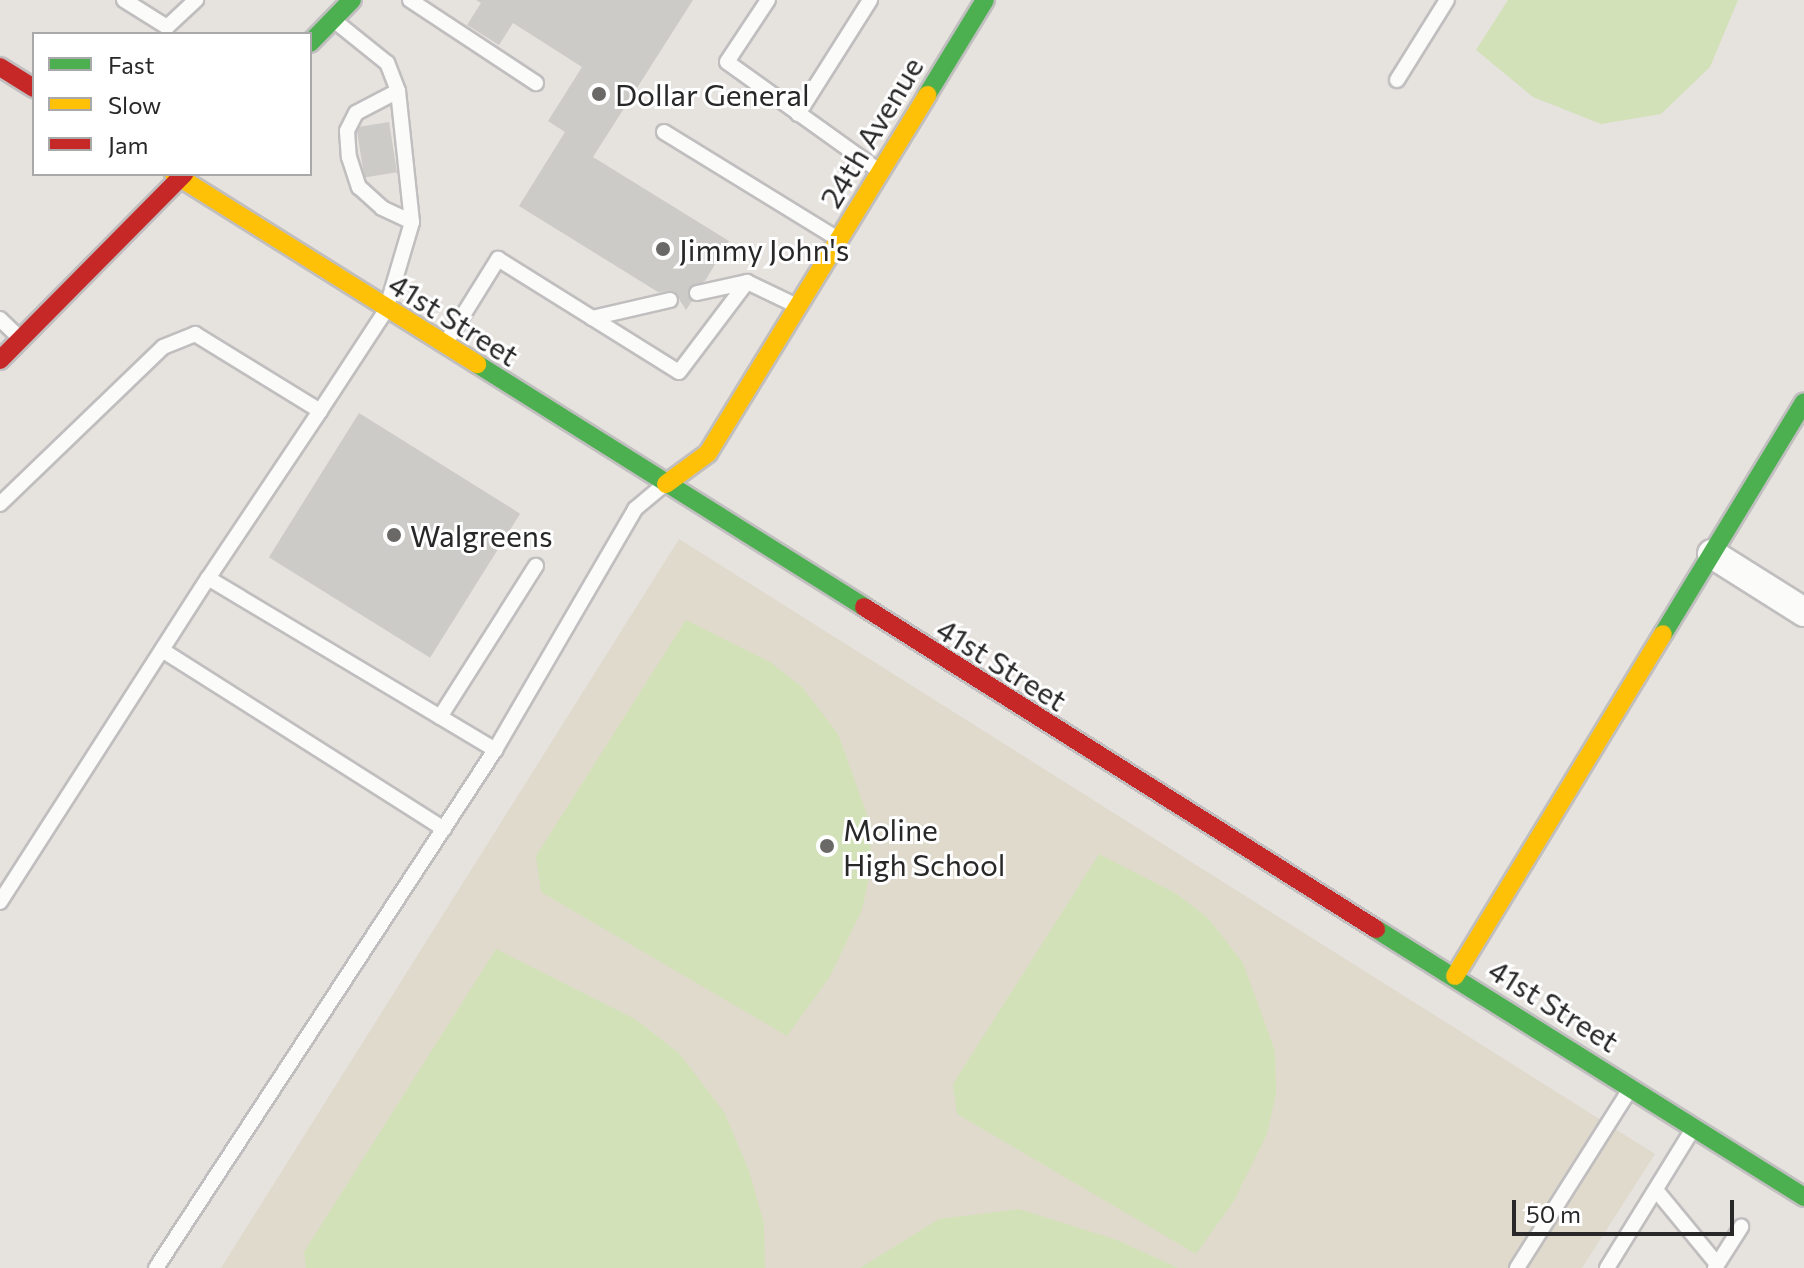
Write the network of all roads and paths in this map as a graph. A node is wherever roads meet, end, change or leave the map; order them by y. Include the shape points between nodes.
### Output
1 (124, 0) edge
2 (196, 0) edge
3 (352, 0) edge
4 (410, 0) edge
5 (768, 0) edge
6 (870, 0) edge
7 (985, 0) edge
8 (1447, 0) edge
9 (333, 19) junction
10 (312, 41) edge
11 (0, 67) edge
12 (1397, 80) dead end
13 (536, 83) dead end
14 (32, 87) edge
15 (398, 91) junction
16 (798, 114) junction
17 (664, 132) dead end
18 (880, 172) junction
19 (179, 176) edge
20 (182, 176) edge
21 (412, 222) junction
22 (838, 240) junction
23 (747, 282) junction
24 (697, 293) dead end
25 (670, 300) dead end
26 (797, 307) junction
27 (386, 310) junction
28 (592, 318) junction
29 (0, 319) edge
30 (21, 339) junction
31 (444, 346) junction
32 (0, 360) edge
33 (1804, 402) edge
34 (320, 411) junction
35 (666, 484) junction
36 (0, 504) edge
37 (1712, 554) junction
38 (536, 566) dead end
39 (208, 578) junction
40 (1804, 612) edge
41 (162, 650) junction
42 (440, 717) junction
43 (495, 750) junction
44 (444, 829) junction
45 (0, 902) edge
46 (1455, 976) junction
47 (1632, 1087) junction
48 (1695, 1127) junction
49 (1656, 1190) junction
50 (1804, 1197) edge
51 (1741, 1227) dead end
52 (1716, 1266) edge
53 (156, 1268) edge
54 (1517, 1268) edge
55 (1607, 1268) edge

1 - 2 lane via 167,27
3 - 9 street
4 - 13 lane
5 - 16 lane via 727,62
6 - 16 lane
7 - 18 street, 24th Avenue
8 - 12 lane
9 - 10 street
9 - 15 lane via 387,63
11 - 14 street
15 - 21 lane
15 - 21 lane via 356,113 347,131 349,157 359,187 382,208
16 - 18 lane
17 - 22 lane
18 - 22 street, 24th Avenue
19 - 30 street
20 - 27 street, 41st Street
21 - 27 lane
22 - 26 street, 24th Avenue
23 - 24 lane
23 - 26 lane
23 - 28 lane via 679,372
25 - 28 lane
26 - 35 street, 24th Avenue via 708,453
27 - 31 street, 41st Street
27 - 34 lane
28 - 31 lane via 498,259
29 - 30 lane
30 - 32 street
31 - 35 street, 41st Street
33 - 37 street
34 - 36 lane via 195,334 163,347
34 - 39 lane
35 - 43 lane via 635,509
35 - 46 street, 41st Street
37 - 40 street
37 - 46 street
38 - 42 lane
39 - 41 lane
39 - 42 lane
41 - 44 lane
41 - 45 lane
42 - 43 lane
43 - 44 lane
44 - 53 lane
46 - 47 street, 41st Street
47 - 48 street, 41st Street
47 - 54 lane
48 - 49 lane
48 - 50 street, 41st Street
49 - 52 lane
49 - 55 lane
51 - 52 lane

